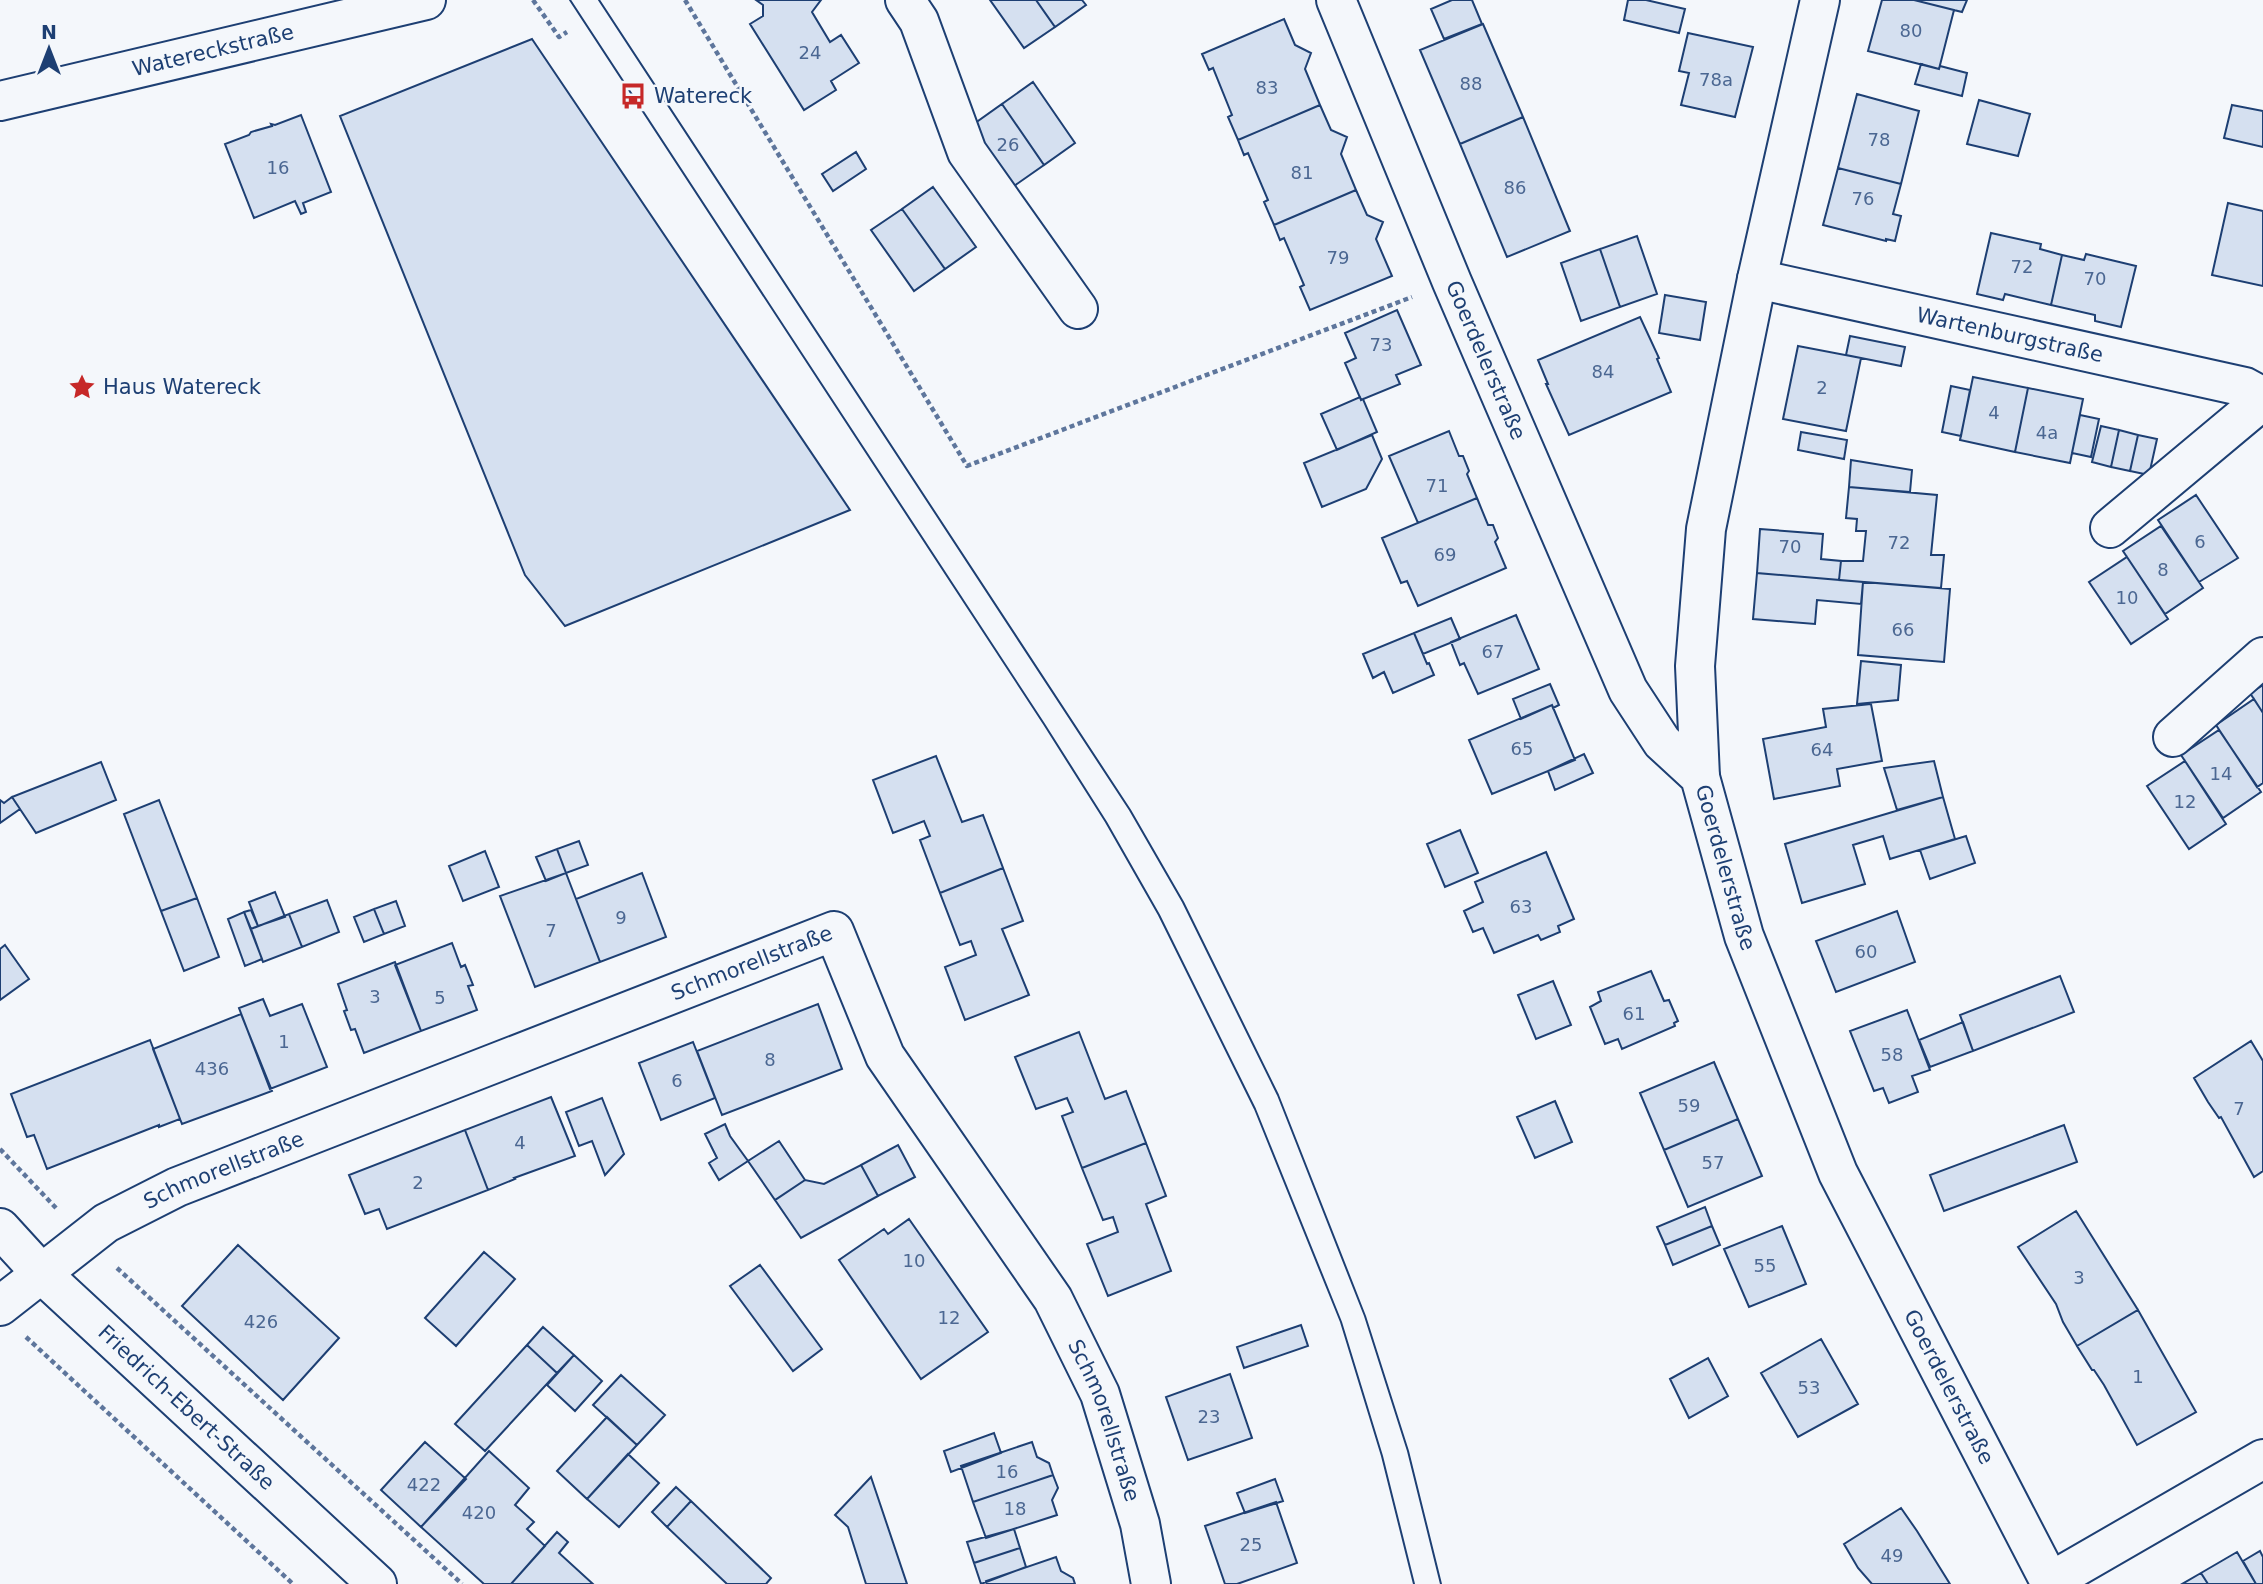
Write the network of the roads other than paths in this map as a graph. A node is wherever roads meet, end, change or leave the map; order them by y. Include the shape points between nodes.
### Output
1 (426, 0) edge
2 (905, 0) edge
3 (1336, 0) edge
4 (1820, 0) edge
5 (0, 101) edge
6 (1756, 279) junction
7 (1078, 309) dead end
8 (2263, 398) edge
9 (2110, 528) dead end
10 (2263, 657) edge
11 (2173, 737) dead end
12 (1700, 777) junction
13 (0, 1228) edge
14 (42, 1274) junction
15 (10, 1318) edge
16 (2263, 1459) edge
17 (2050, 1583) edge
18 (377, 1584) edge
19 (1151, 1584) edge

1 - 5 street, Watereckstraße
2 - 7 street via 919,21 967,152
3 - 12 street, Goerdelerstraße via 1628,690 1662,742
4 - 6 street
6 - 8 street, Wartenburgstraße via 2245,387
6 - 12 street via 1706,529 1695,666
8 - 9 street
10 - 11 street
12 - 17 street, Goerdelerstraße via 1744,936 1838,1173
13 - 14 street, Friedrich-Ebert-Straße
14 - 15 street, Schmorellstraße
14 - 18 street, Friedrich-Ebert-Straße
14 - 19 street, Schmorellstraße via 106,1223 177,1187 834,931 885,1056 1053,1299 1100,1394 1140,1524
16 - 17 street

